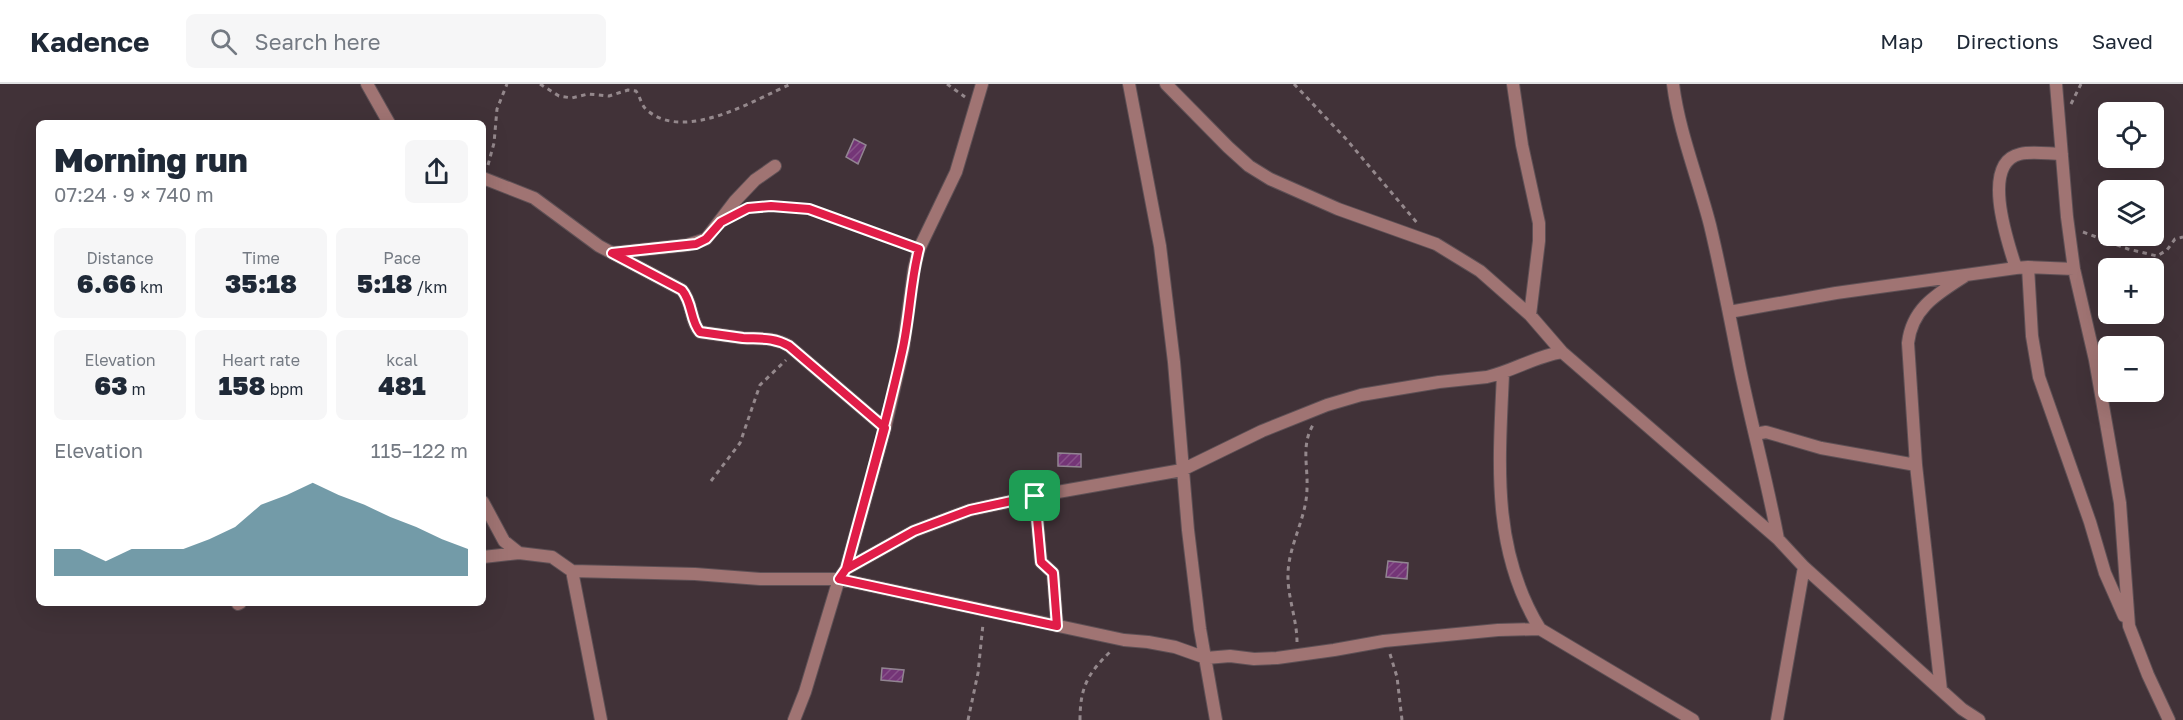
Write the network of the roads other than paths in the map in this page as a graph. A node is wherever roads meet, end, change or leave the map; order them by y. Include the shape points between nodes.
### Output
1 (367, 84) edge
2 (982, 84) edge
3 (1129, 84) edge
4 (1166, 84) edge
5 (1513, 84) edge
6 (1673, 84) edge
7 (2056, 84) edge
8 (387, 120) edge
9 (2062, 154) junction
10 (776, 166) dead end
11 (486, 180) edge
12 (612, 253) junction
13 (2022, 268) junction
14 (2074, 269) junction
15 (1965, 276) junction
16 (1730, 312) junction
17 (1530, 315) junction
18 (1562, 352) junction
19 (1503, 374) junction
20 (885, 428) junction
21 (1755, 434) junction
22 (1916, 465) junction
23 (1182, 470) junction
24 (1035, 496) junction
25 (486, 508) edge
26 (1778, 539) junction
27 (519, 553) junction
28 (486, 557) edge
29 (1804, 567) junction
30 (572, 572) junction
31 (842, 574) junction
32 (1057, 626) junction
33 (2129, 626) junction
34 (1540, 629) junction
35 (1206, 658) junction
36 (1941, 690) junction
37 (601, 720) edge
38 (794, 720) edge
39 (1216, 720) edge
40 (1693, 720) edge
41 (1777, 720) edge
42 (1979, 720) edge
43 (2169, 720) edge

1 - 8 street
2 - 20 street via 956,172 922,238
3 - 23 street via 1160,246
4 - 17 street via 1228,147 1270,179 1436,244 1480,271
5 - 17 street via 1539,223
6 - 16 street via 1678,117 1698,177
7 - 9 street
9 - 13 street via 2020,154 2008,159 2001,170 2000,206 2007,238
9 - 14 street
10 - 12 street via 755,180 706,239 696,244
11 - 12 street via 534,198
12 - 20 street via 682,290 700,332 779,340
13 - 14 street
13 - 15 street
13 - 33 street via 2039,377 2105,573
14 - 33 street via 2095,360 2120,503
15 - 16 street
15 - 22 street via 1925,304 1911,328 1908,343
16 - 21 street
17 - 18 street
18 - 19 street
18 - 26 street
19 - 23 street via 1393,389 1327,405
19 - 34 street via 1499,493 1504,531 1517,585
20 - 31 street
21 - 22 street via 1766,432 1821,448
21 - 26 street
22 - 36 street
23 - 24 street
23 - 35 street
24 - 31 street via 970,510 914,531
24 - 32 street via 1041,562 1053,573
25 - 27 street via 504,541
26 - 29 street
27 - 28 street
27 - 30 street via 552,557
29 - 36 street
29 - 41 street
30 - 31 street via 759,579
30 - 37 street
31 - 32 street
31 - 38 street
32 - 35 street via 1175,647
33 - 43 street
34 - 35 street via 1384,641 1297,656
34 - 40 street
35 - 39 street
36 - 42 street

